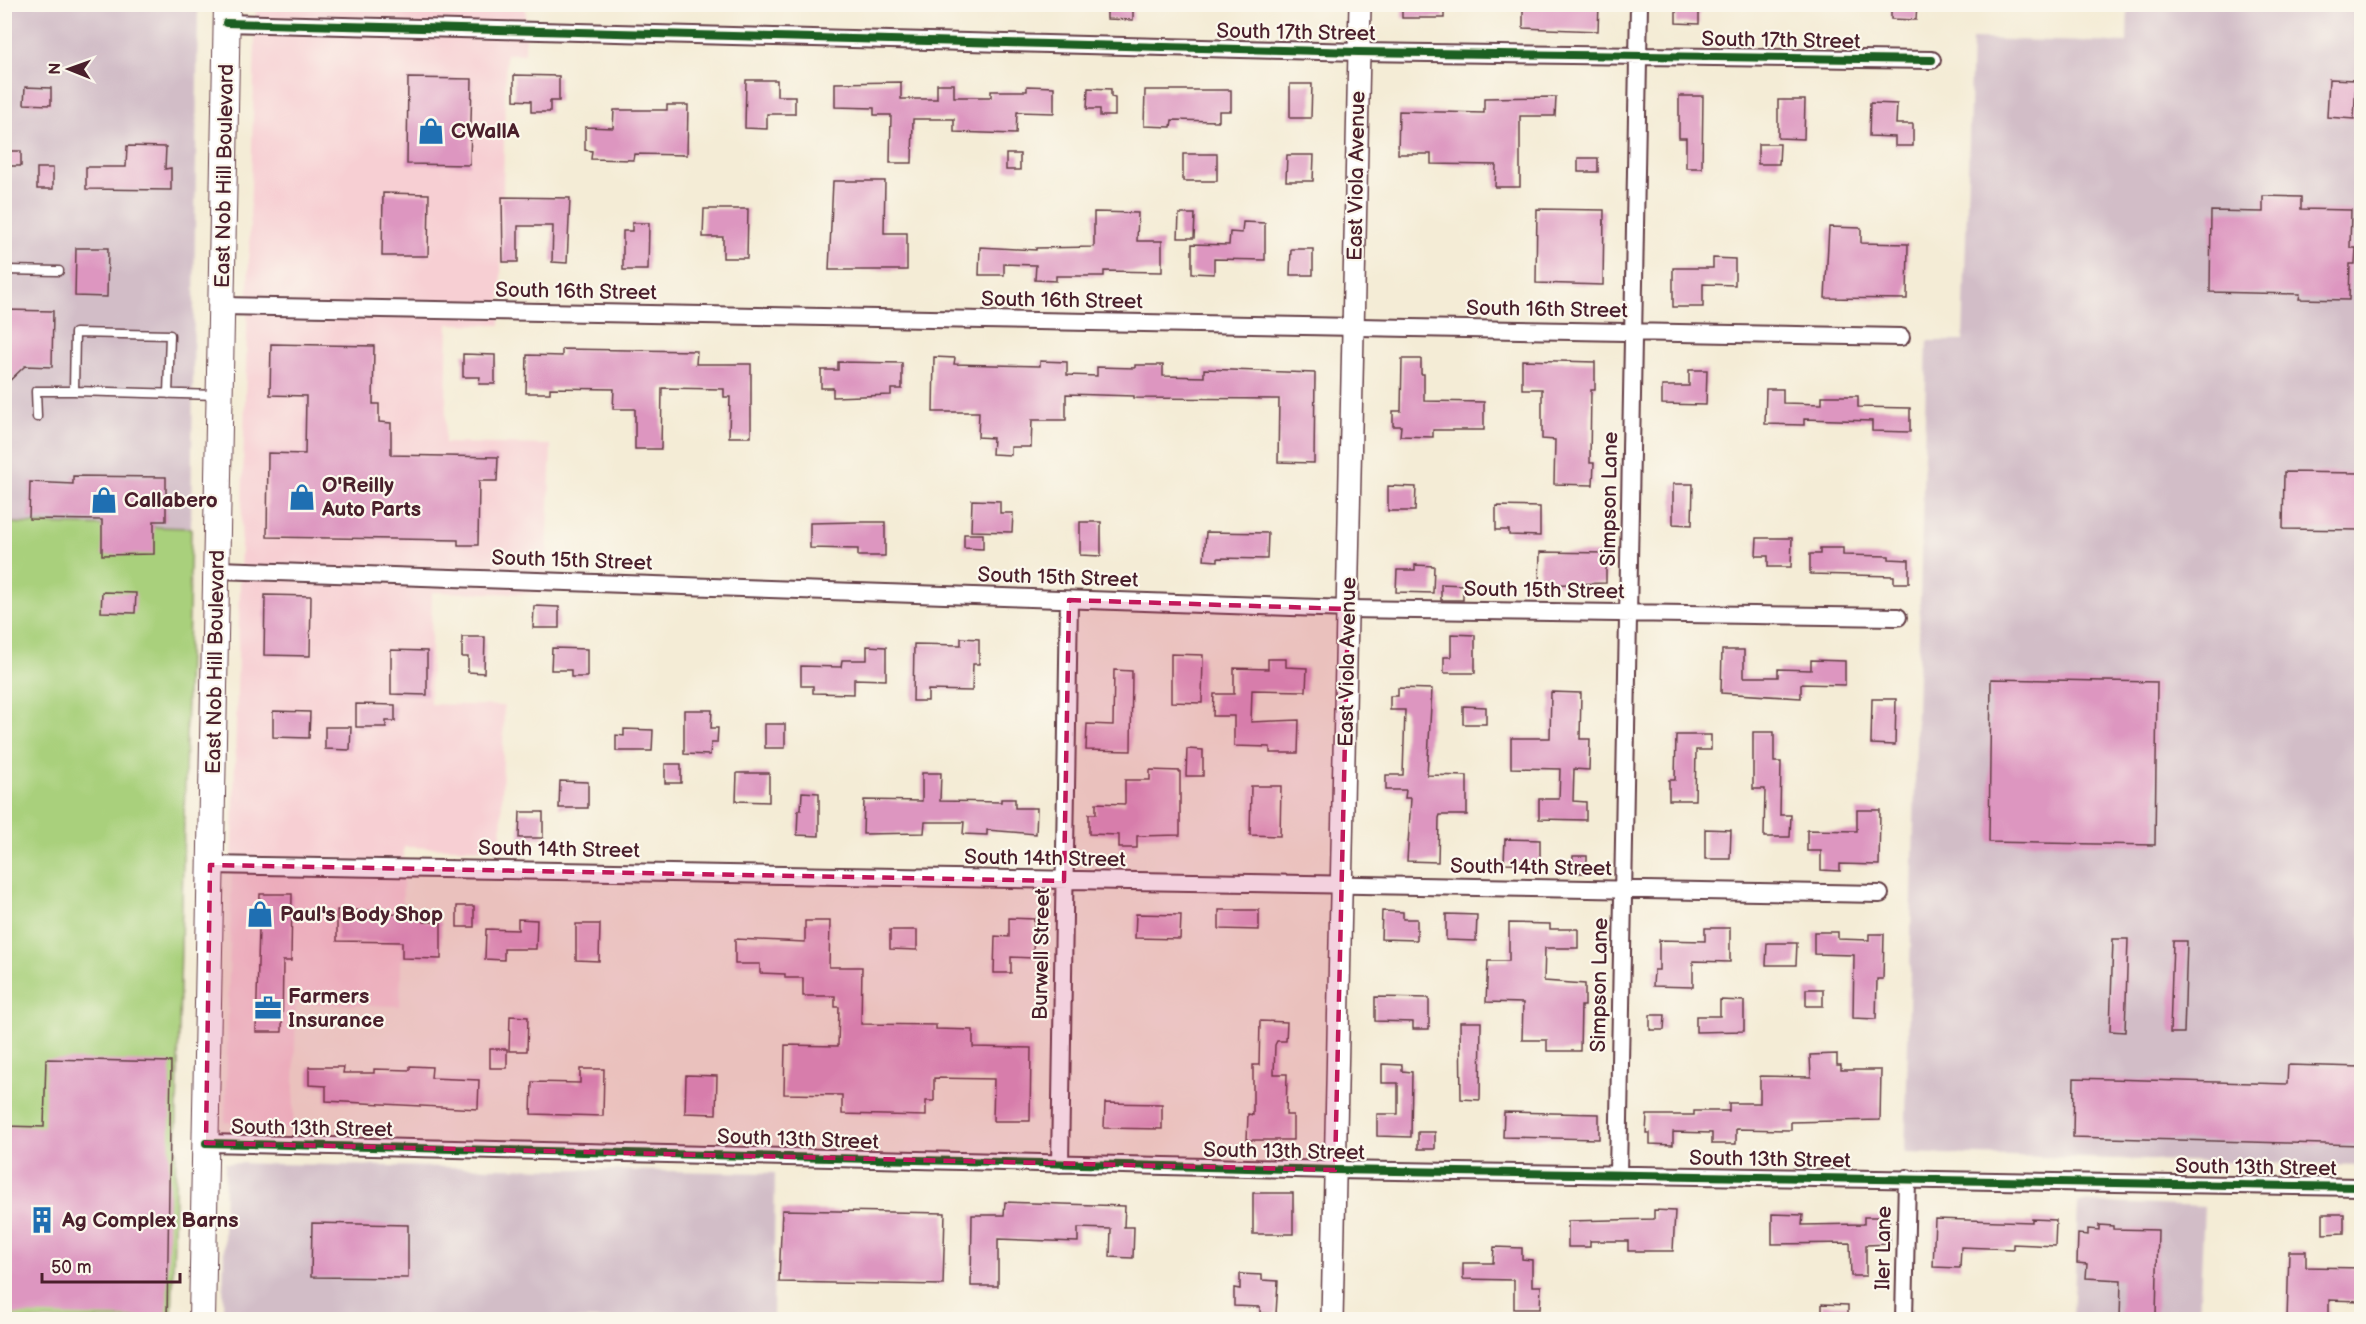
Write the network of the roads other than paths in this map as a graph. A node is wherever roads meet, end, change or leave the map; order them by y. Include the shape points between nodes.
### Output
1 (1360, 4) edge
2 (1639, 4) edge
3 (227, 14) edge
4 (1359, 52) junction
5 (1638, 56) junction
6 (1932, 60) dead end
7 (4, 270) edge
8 (59, 271) dead end
9 (222, 306) junction
10 (1354, 328) junction
11 (1634, 333) junction
12 (1901, 337) dead end
13 (74, 391) junction
14 (168, 394) junction
15 (220, 395) junction
16 (37, 417) dead end
17 (217, 570) junction
18 (1069, 600) junction
19 (1348, 609) junction
20 (1629, 614) junction
21 (1898, 617) dead end
22 (210, 865) junction
23 (1064, 881) junction
24 (1342, 886) junction
25 (1624, 891) junction
26 (1880, 894) dead end
27 (206, 1143) junction
28 (1060, 1164) junction
29 (1335, 1170) junction
30 (1618, 1175) junction
31 (1907, 1178) junction
32 (2361, 1187) edge
33 (202, 1320) edge
34 (1332, 1320) edge
35 (1904, 1320) edge

1 - 4 street, East Viola Avenue
2 - 5 street, Simpson Lane
3 - 4 street, South 17th Street
3 - 9 main road, East Nob Hill Boulevard
4 - 5 street, South 17th Street
4 - 10 street, East Viola Avenue
5 - 6 street, South 17th Street
5 - 11 street, Simpson Lane
7 - 8 lane
9 - 10 street, South 16th Street
9 - 15 main road, East Nob Hill Boulevard
10 - 11 street, South 16th Street
10 - 19 street, East Viola Avenue
11 - 12 street, South 16th Street
11 - 20 street, Simpson Lane
13 - 14 lane
13 - 14 lane via 75,333 170,335
13 - 16 lane via 36,391
14 - 15 lane
15 - 17 main road, East Nob Hill Boulevard
17 - 18 street, South 15th Street
17 - 22 main road, East Nob Hill Boulevard
18 - 19 street, South 15th Street
18 - 23 street, Burwell Street
19 - 20 street, South 15th Street
19 - 24 street, East Viola Avenue
20 - 21 street, South 15th Street
20 - 25 street, Simpson Lane
22 - 23 street, South 14th Street
22 - 27 main road, East Nob Hill Boulevard
23 - 24 street, South 14th Street
23 - 28 street, Burwell Street
24 - 25 street, South 14th Street
24 - 29 street, East Viola Avenue
25 - 26 street, South 14th Street
25 - 30 street, Simpson Lane
27 - 28 street, South 13th Street
27 - 33 main road, East Nob Hill Boulevard
28 - 29 street, South 13th Street
29 - 30 street, South 13th Street
29 - 34 street, East Viola Avenue
30 - 31 street, South 13th Street
31 - 32 street, South 13th Street
31 - 35 street, Iler Lane

